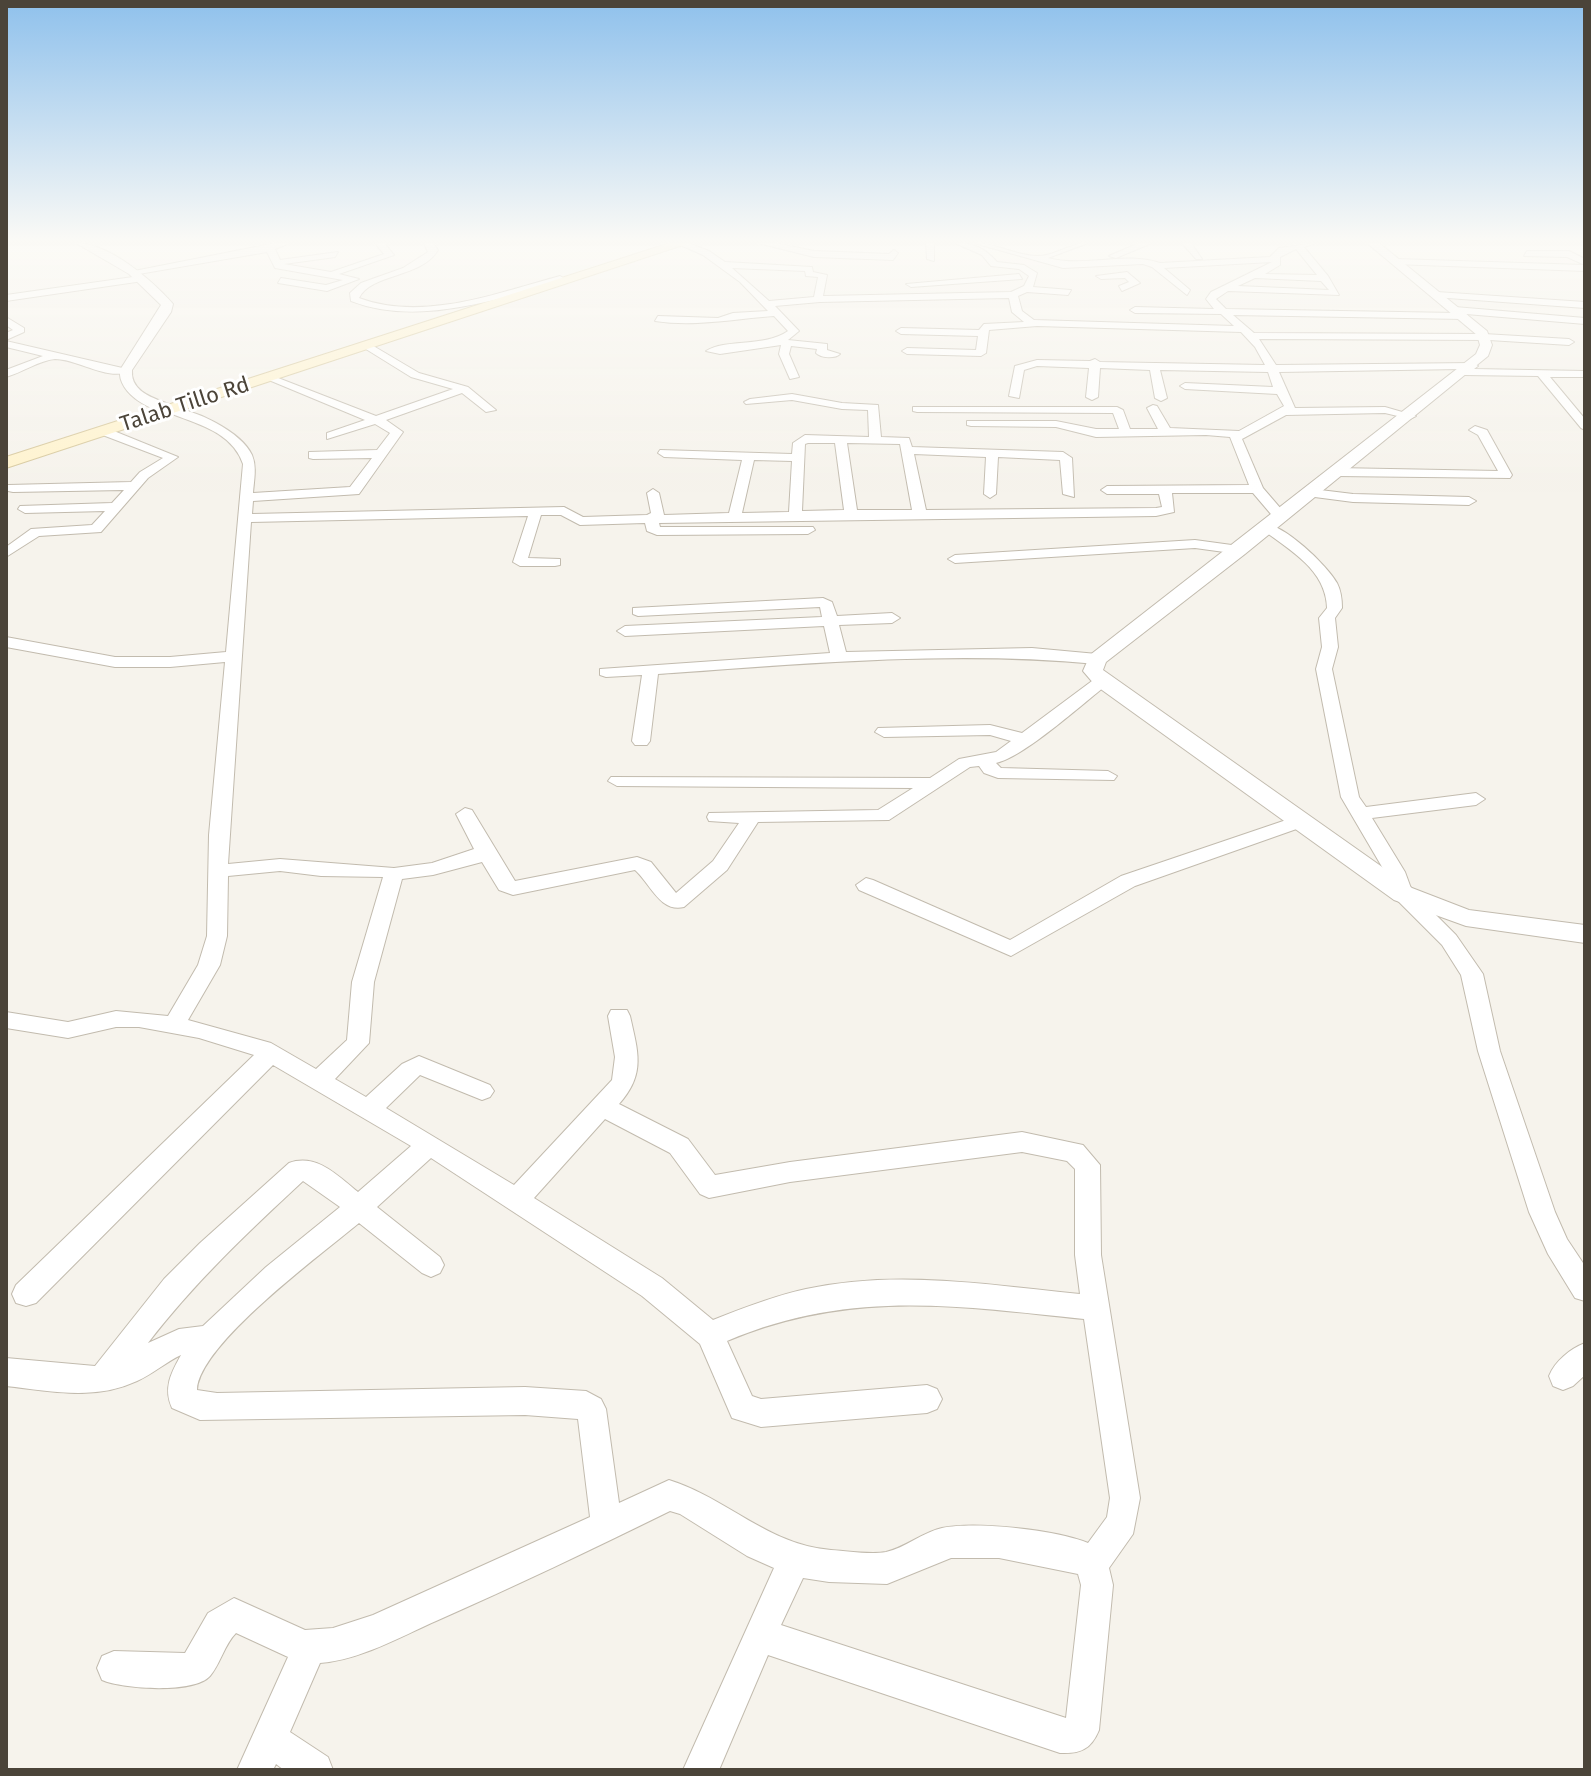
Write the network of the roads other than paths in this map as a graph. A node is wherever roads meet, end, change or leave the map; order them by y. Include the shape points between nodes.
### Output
1 (14, 326) edge
2 (154, 326) edge
3 (427, 326) edge
4 (782, 326) edge
5 (988, 326) edge
6 (1141, 326) edge
7 (1242, 326) edge
8 (1459, 326) edge
9 (1192, 328) junction
10 (901, 331) dead end
11 (1249, 332) junction
12 (817, 333) dead end
13 (982, 333) junction
14 (6, 337) edge
15 (786, 339) junction
16 (1569, 342) dead end
17 (6, 344) edge
18 (1198, 344) dead end
19 (366, 346) junction
20 (711, 351) dead end
21 (907, 351) dead end
22 (835, 354) dead end
23 (1389, 354) dead end
24 (1266, 355) junction
25 (1281, 355) dead end
26 (1480, 355) junction
27 (53, 356) junction
28 (1095, 362) junction
29 (1154, 365) junction
30 (1271, 368) junction
31 (126, 370) junction
32 (6, 374) edge
33 (1542, 374) junction
34 (1585, 374) edge
35 (794, 377) dead end
36 (269, 378) junction
37 (1185, 386) dead end
38 (464, 389) junction
39 (1278, 391) junction
40 (1015, 396) dead end
41 (1092, 397) dead end
42 (750, 402) dead end
43 (917, 409) dead end
44 (171, 410) junction
45 (490, 410) dead end
46 (1284, 412) junction
47 (1410, 416) junction
48 (375, 420) junction
49 (963, 423) dead end
50 (1585, 426) edge
51 (1475, 430) dead end
52 (104, 431) junction
53 (1166, 432) junction
54 (1126, 433) junction
55 (1241, 435) junction
56 (331, 436) dead end
57 (840, 439) junction
58 (875, 440) junction
59 (908, 450) junction
60 (664, 453) dead end
61 (992, 453) junction
62 (380, 454) junction
63 (313, 455) dead end
64 (749, 456) junction
65 (799, 458) junction
66 (6, 463) edge
67 (1336, 472) junction
68 (134, 486) junction
69 (13, 488) dead end
70 (1257, 489) junction
71 (1107, 490) dead end
72 (1165, 490) junction
73 (653, 493) dead end
74 (1312, 493) junction
75 (990, 494) dead end
76 (1069, 494) dead end
77 (248, 497) junction
78 (1469, 501) dead end
79 (116, 507) junction
80 (25, 509) dead end
81 (536, 511) junction
82 (851, 514) junction
83 (920, 514) junction
84 (801, 515) junction
85 (735, 516) junction
86 (655, 517) junction
87 (245, 518) junction
88 (1274, 522) junction
89 (1239, 550) junction
90 (6, 553) edge
91 (955, 559) dead end
92 (555, 562) dead end
93 (638, 611) dead end
94 (892, 618) dead end
95 (830, 620) junction
96 (625, 631) dead end
97 (6, 642) edge
98 (233, 656) junction
99 (839, 657) junction
100 (1097, 659) junction
101 (651, 669) junction
102 (606, 672) dead end
103 (1102, 681) junction
104 (884, 732) dead end
105 (1024, 740) junction
106 (641, 741) dead end
107 (985, 759) junction
108 (1108, 776) dead end
109 (617, 781) dead end
110 (932, 783) junction
111 (1476, 799) dead end
112 (465, 814) dead end
113 (1359, 814) junction
114 (716, 817) dead end
115 (751, 818) junction
116 (1298, 822) junction
117 (484, 850) junction
118 (217, 871) junction
119 (394, 874) junction
120 (866, 885) dead end
121 (1403, 894) junction
122 (1585, 934) edge
123 (619, 1016) dead end
124 (6, 1020) edge
125 (174, 1025) junction
126 (271, 1053) junction
127 (317, 1082) junction
128 (482, 1091) dead end
129 (604, 1107) junction
130 (368, 1110) junction
131 (429, 1145) junction
132 (516, 1200) junction
133 (358, 1207) junction
134 (431, 1265) dead end
135 (1585, 1289) edge
136 (26, 1294) dead end
137 (1095, 1308) junction
138 (710, 1335) junction
139 (208, 1339) junction
140 (1585, 1356) edge
141 (6, 1372) edge
142 (1563, 1376) dead end
143 (103, 1379) junction
144 (927, 1399) dead end
145 (607, 1525) junction
146 (795, 1560) junction
147 (1092, 1565) junction
148 (759, 1635) junction
149 (310, 1647) junction
150 (114, 1668) dead end
151 (262, 1754) edge
152 (315, 1770) edge
153 (701, 1770) edge

1 - 14 street via 20,330
2 - 31 street
3 - 19 main road, Talab Tillo Rd
4 - 15 street
5 - 13 street
6 - 9 street
7 - 11 street
8 - 26 street
9 - 11 street
9 - 18 street
10 - 13 street
11 - 24 street
11 - 26 street
12 - 15 street
13 - 21 street via 981,353
15 - 20 street
15 - 22 street via 823,346 821,353
15 - 35 street via 784,354
16 - 26 street
17 - 27 street
19 - 36 main road, Talab Tillo Rd
19 - 38 street via 415,375
23 - 26 street
24 - 25 street
24 - 30 street
26 - 30 street
26 - 33 street
26 - 47 street
27 - 31 street
27 - 32 street
28 - 29 street
28 - 40 street via 1020,366
28 - 41 street
29 - 30 street
29 - 53 street
30 - 39 street
31 - 44 street via 132,392
33 - 34 street
33 - 50 street
36 - 44 main road, Talab Tillo Rd
36 - 48 street
37 - 39 street
38 - 45 street
38 - 48 street
39 - 46 street via 1290,406
42 - 58 street via 792,397 874,407
43 - 54 street via 1117,410
44 - 52 main road, Talab Tillo Rd
44 - 77 street via 239,443 249,464
46 - 47 street via 1382,410
46 - 55 street
47 - 67 street
48 - 56 street
48 - 62 street via 397,430
49 - 54 street via 1056,424
51 - 67 street via 1483,433 1506,475
52 - 66 main road, Talab Tillo Rd
52 - 68 street via 171,456
53 - 54 street
53 - 55 street
55 - 70 street via 1236,440
57 - 58 street
57 - 65 street via 802,439
57 - 82 street
58 - 59 street via 902,440
59 - 61 street
59 - 83 street
60 - 64 street
61 - 75 street
61 - 76 street via 1065,456
62 - 63 street
62 - 77 street via 352,491
64 - 65 street
64 - 85 street
65 - 84 street
67 - 74 street
68 - 69 street
68 - 79 street
70 - 72 street
70 - 88 street
71 - 72 street
72 - 83 street via 1165,512
73 - 86 street
74 - 78 street
74 - 88 street
77 - 87 street
79 - 80 street
79 - 90 street via 93,531 34,532
81 - 86 street via 569,512 580,521
81 - 87 street
81 - 92 street via 520,562
82 - 83 street
82 - 84 street
84 - 85 street
84 - 86 street via 808,535 657,531 652,528
85 - 86 street
87 - 98 street
88 - 89 street
88 - 113 street via 1318,567 1336,600 1327,618 1330,647 1324,669 1345,780
89 - 91 street via 1195,544
89 - 100 street
93 - 95 street via 820,602 827,605
94 - 95 street
95 - 96 street
95 - 99 street
97 - 98 street via 115,662
98 - 118 street
99 - 100 street via 1032,653
99 - 101 street
100 - 103 street via 1093,671
101 - 102 street
101 - 106 street
103 - 105 street
103 - 116 street
104 - 105 street via 986,728
105 - 107 street via 1002,756
107 - 108 street via 998,773
107 - 110 street via 965,763
109 - 110 street
110 - 115 street via 882,816
111 - 113 street
112 - 117 street
113 - 121 street
114 - 115 street
115 - 117 street via 734,850 677,902 637,863 513,888
116 - 120 street via 1128,881 1011,949
116 - 121 street
117 - 119 street via 453,864
118 - 119 street via 280,865
118 - 125 street via 214,949
119 - 127 street via 363,982 358,1043
121 - 122 street via 1466,918
121 - 135 street via 1449,940 1472,974 1489,1051 1542,1212
123 - 129 street via 626,1074
124 - 125 street via 68,1030 127,1018
125 - 126 street
126 - 127 street
126 - 136 street
127 - 130 street
128 - 130 street via 419,1065
129 - 132 street
129 - 137 street via 679,1146 709,1187 1022,1142 1074,1152 1088,1165 1088,1255
130 - 131 street
131 - 132 street
131 - 133 street
132 - 138 street via 652,1287
133 - 134 street
133 - 139 street
133 - 143 street via 314,1172 292,1173 174,1288
137 - 138 street via 916,1291 860,1291 763,1312
137 - 147 street via 1125,1498 1122,1523
138 - 144 street via 740,1405 752,1412
139 - 143 street via 175,1341 124,1373
139 - 145 street via 179,1392 200,1406 525,1401 586,1405 591,1409
140 - 142 street
141 - 143 street
145 - 146 street via 677,1496 758,1545
145 - 149 street via 375,1631
146 - 147 street via 887,1568 937,1545 999,1542 1082,1557
146 - 148 street
147 - 148 street via 1097,1585 1084,1717 1075,1736
148 - 153 street
149 - 150 street via 234,1615 220,1624 206,1656 191,1670
149 - 151 street
151 - 152 street

